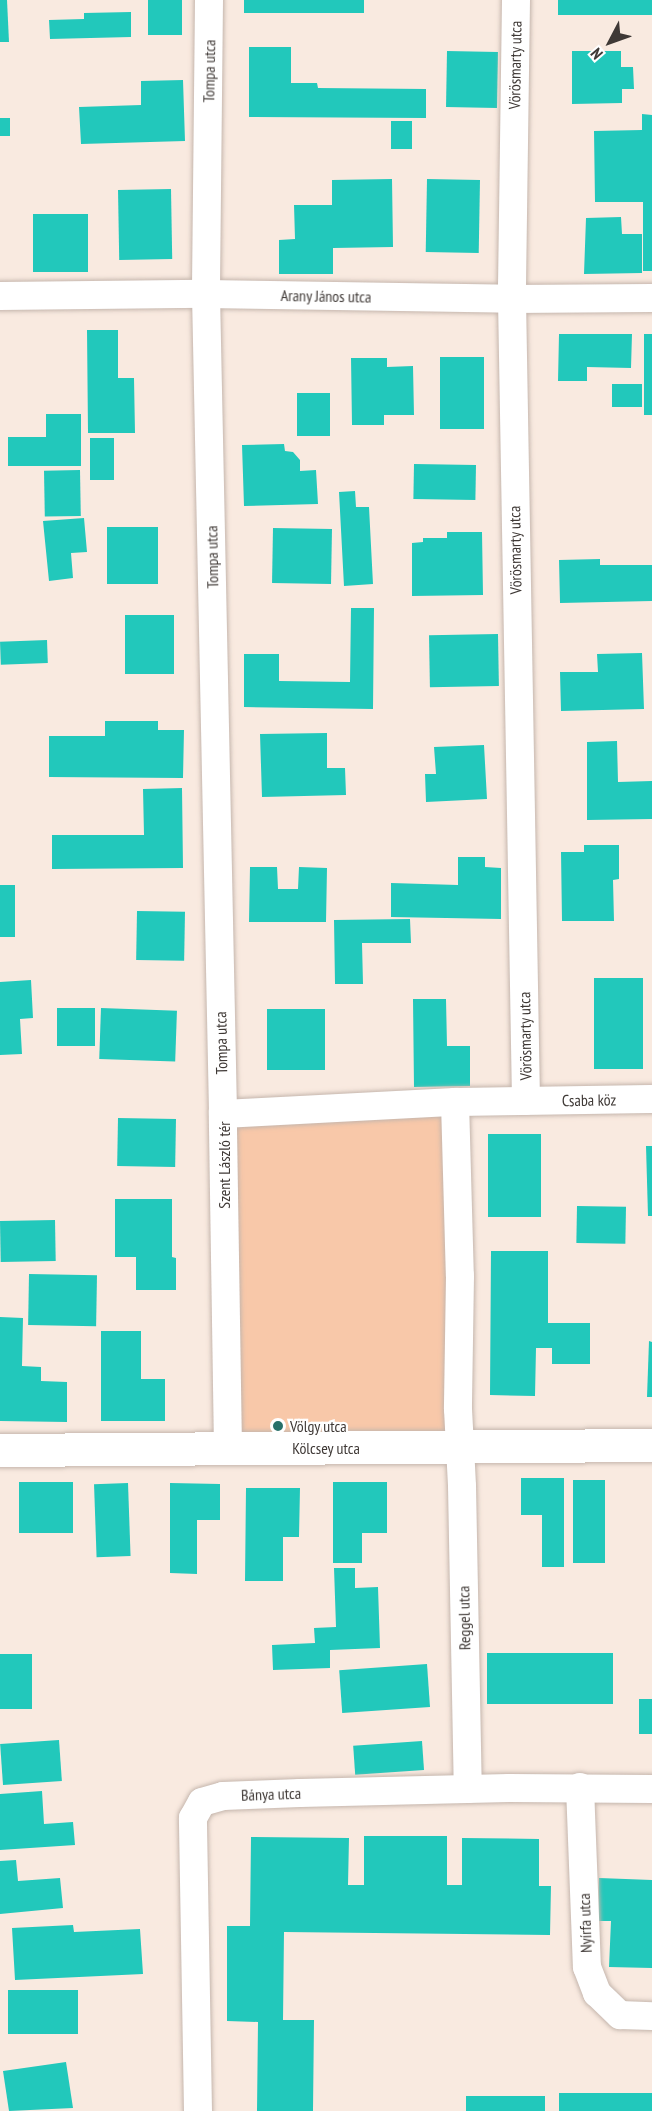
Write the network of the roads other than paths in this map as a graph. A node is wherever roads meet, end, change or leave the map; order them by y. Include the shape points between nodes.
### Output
1 (209, 0) edge
2 (516, 0) edge
3 (206, 294) junction
4 (0, 296) edge
5 (652, 298) edge
6 (512, 299) junction
7 (652, 1099) edge
8 (526, 1101) junction
9 (455, 1102) junction
10 (223, 1114) junction
11 (652, 1445) edge
12 (228, 1448) junction
13 (461, 1448) junction
14 (0, 1450) edge
15 (580, 1787) junction
16 (468, 1789) junction
17 (652, 1789) edge
18 (652, 2016) edge
19 (198, 2111) edge

1 - 3 street, Tompa utca
2 - 6 street, Vörösmarty utca
3 - 4 street, Arany János utca
3 - 6 street, Arany János utca
3 - 10 street, Tompa utca
5 - 6 street, Arany János utca
6 - 8 street, Vörösmarty utca
7 - 8 street, Csaba köz
8 - 9 street, Szent László tér
9 - 10 street, Szent László tér
9 - 13 street
10 - 12 street, Szent László tér
11 - 13 street, Kölcsey utca
12 - 13 street, Kölcsey utca
12 - 14 street, Kölcsey utca
13 - 16 street, Reggel utca
15 - 16 street, Bánya utca
15 - 17 street, Bánya utca
15 - 18 street, Nyírfa utca via 587,1966 597,1994 620,2015
16 - 19 street, Bánya utca via 223,1796 202,1802 193,1818

